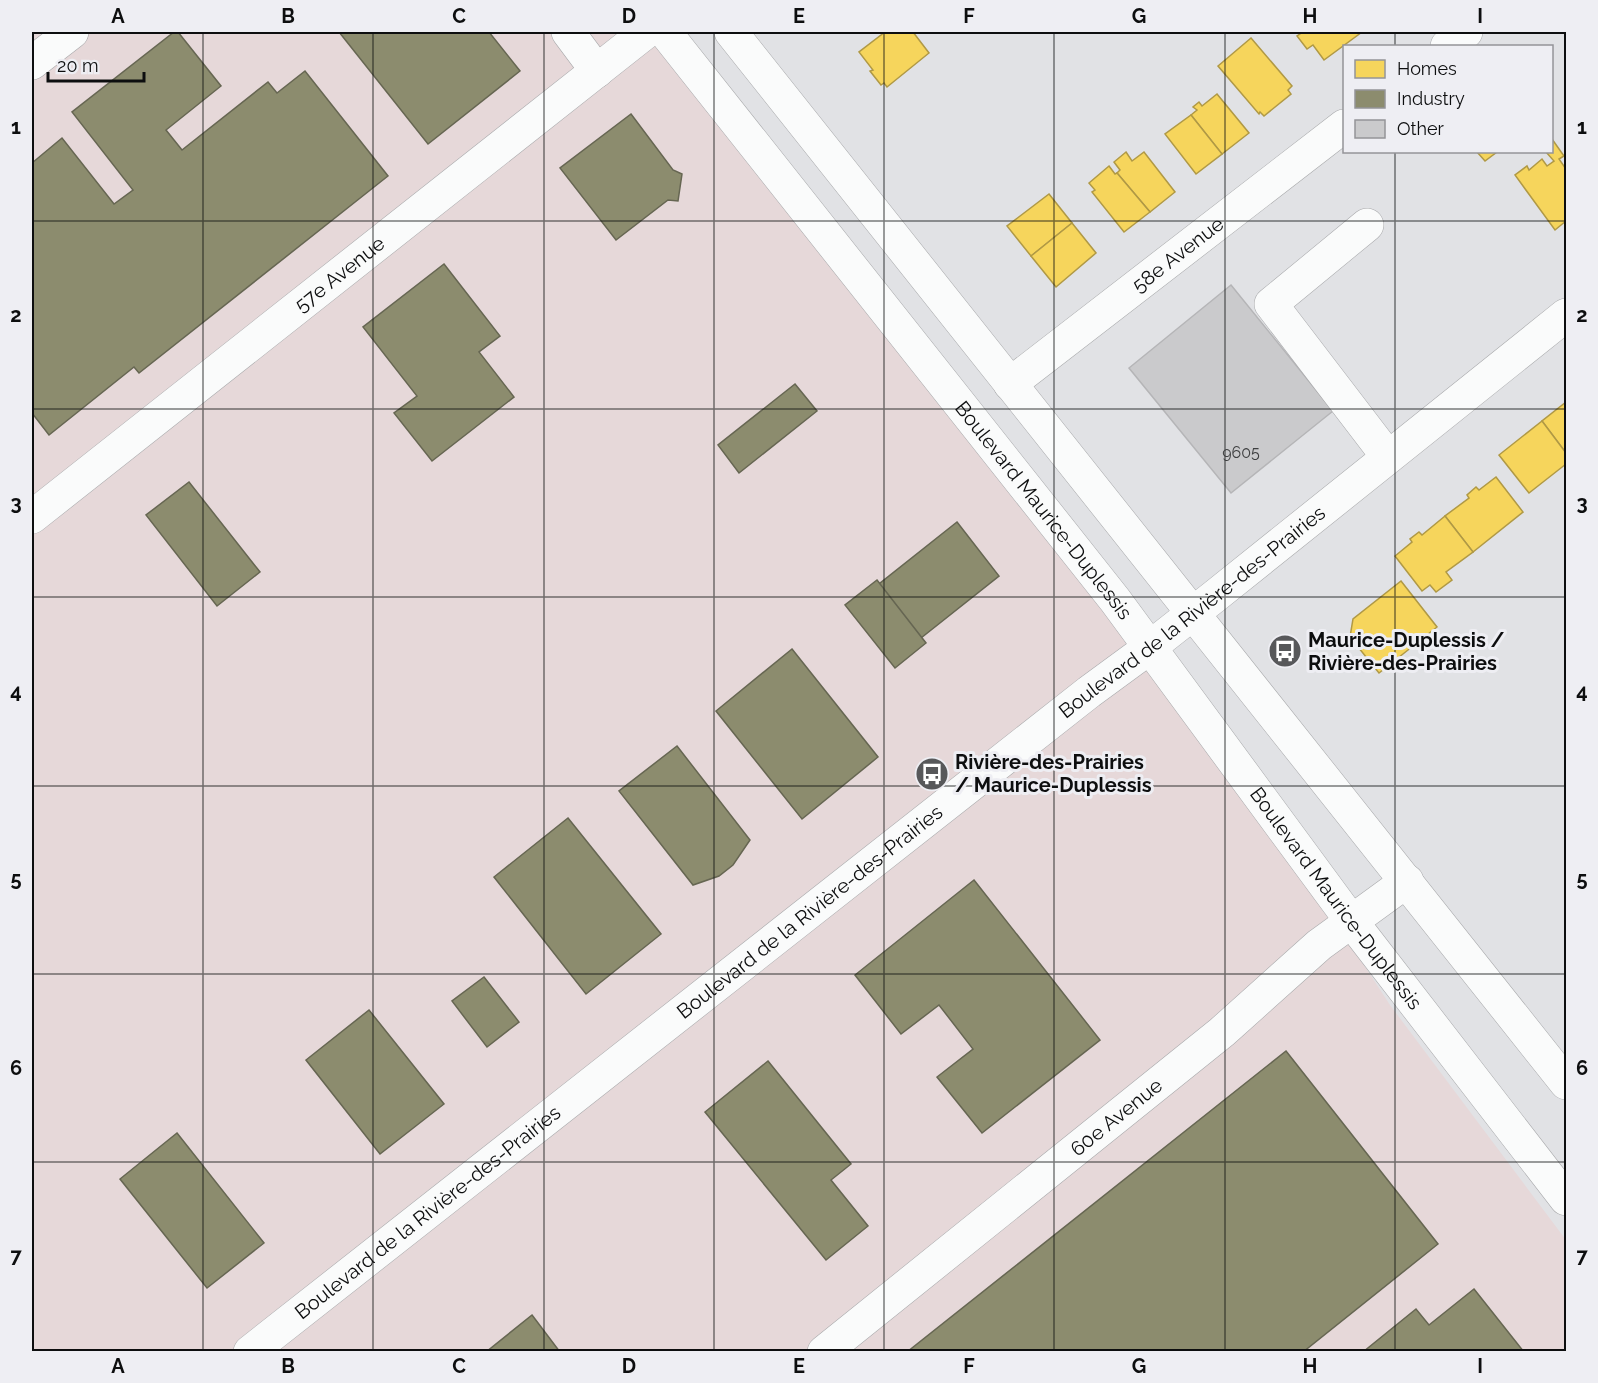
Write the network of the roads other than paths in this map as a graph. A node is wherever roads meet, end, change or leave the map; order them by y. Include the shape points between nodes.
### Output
1 (72, 32) edge
2 (568, 32) edge
3 (646, 32) edge
4 (665, 32) edge
5 (731, 32) edge
6 (1466, 32) edge
7 (1448, 45) edge
8 (32, 63) edge
9 (597, 71) junction
10 (1343, 127) edge
11 (1367, 225) dead end
12 (1566, 315) edge
13 (1010, 384) junction
14 (1388, 457) junction
15 (32, 517) edge
16 (1192, 613) junction
17 (1149, 648) junction
18 (1407, 881) junction
19 (1352, 922) junction
20 (1566, 1083) edge
21 (1566, 1199) edge
22 (250, 1352) edge
23 (824, 1352) edge

1 - 8 street
2 - 9 street
3 - 9 street, 57e Avenue
4 - 17 street, Boulevard Maurice-Duplessis
5 - 13 street
6 - 7 street
9 - 15 street, 57e Avenue
10 - 13 street, 58e Avenue
11 - 14 street via 1271,304
12 - 14 street, Boulevard de la Rivière-des-Prairies
13 - 16 street
14 - 16 street, Boulevard de la Rivière-des-Prairies
16 - 17 street, Boulevard de la Rivière-des-Prairies
16 - 18 street
17 - 19 street, Boulevard Maurice-Duplessis
17 - 22 street, Boulevard de la Rivière-des-Prairies
18 - 19 street, 60e Avenue
18 - 20 street
19 - 21 street, Boulevard Maurice-Duplessis
19 - 23 street, 60e Avenue via 1319,945 1222,1032

